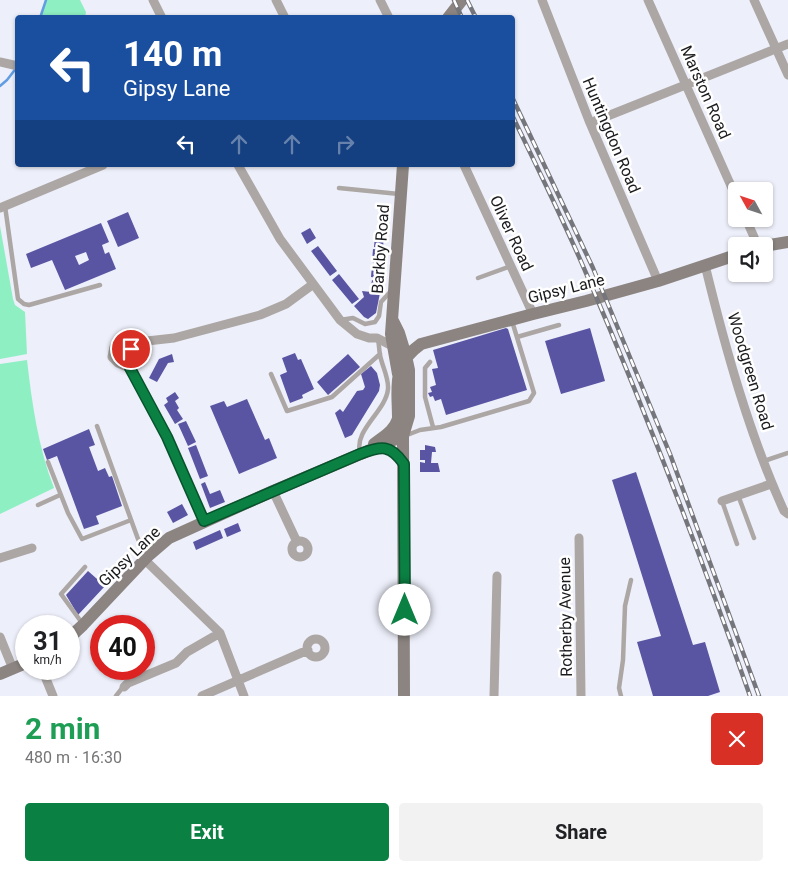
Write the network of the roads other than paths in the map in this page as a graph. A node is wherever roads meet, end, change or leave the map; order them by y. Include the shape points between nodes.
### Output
1 (154, 0) edge
2 (276, 0) edge
3 (380, 0) edge
4 (462, 0) edge
5 (542, 0) edge
6 (648, 0) edge
7 (754, 0) edge
8 (161, 15) edge
9 (284, 15) edge
10 (388, 15) edge
11 (450, 15) edge
12 (788, 44) edge
13 (776, 48) junction
14 (788, 75) edge
15 (686, 85) junction
16 (590, 123) junction
17 (98, 167) edge
18 (239, 167) edge
19 (403, 167) edge
20 (465, 167) edge
21 (729, 182) edge
22 (339, 188) dead end
23 (400, 194) junction
24 (2, 207) edge
25 (788, 242) edge
26 (773, 244) edge
27 (728, 258) edge
28 (705, 265) junction
29 (511, 266) junction
30 (478, 278) dead end
31 (658, 281) junction
32 (100, 285) dead end
33 (312, 285) junction
34 (393, 288) junction
35 (532, 314) junction
36 (511, 319) junction
37 (340, 320) junction
38 (393, 321) junction
39 (559, 325) dead end
40 (400, 334) junction
41 (517, 337) junction
42 (377, 338) junction
43 (138, 342) junction
44 (421, 344) junction
45 (392, 346) junction
46 (380, 354) junction
47 (406, 356) junction
48 (430, 362) dead end
49 (130, 368) junction
50 (271, 374) dead end
51 (398, 374) junction
52 (398, 419) junction
53 (98, 426) dead end
54 (433, 427) junction
55 (403, 436) junction
56 (379, 447) junction
57 (788, 453) edge
58 (360, 454) junction
59 (764, 461) junction
60 (48, 462) dead end
61 (404, 464) junction
62 (772, 484) junction
63 (273, 491) junction
64 (60, 495) junction
65 (738, 495) junction
66 (722, 500) joint
67 (38, 505) dead end
68 (788, 514) edge
69 (131, 520) junction
70 (204, 521) junction
71 (579, 538) dead end
72 (754, 538) dead end
73 (297, 542) dead end
74 (737, 544) dead end
75 (32, 548) dead end
76 (0, 558) edge
77 (147, 558) junction
78 (85, 567) dead end
79 (497, 576) dead end
80 (631, 580) dead end
81 (83, 625) junction
82 (80, 628) edge
83 (220, 633) junction
84 (0, 637) edge
85 (308, 650) dead end
86 (13, 669) joint
87 (0, 674) edge
88 (46, 680) edge
89 (238, 682) junction
90 (124, 686) joint
91 (53, 696) edge
92 (116, 696) edge
93 (202, 696) edge
94 (244, 696) edge
95 (404, 696) edge
96 (494, 696) edge
97 (581, 696) edge
98 (622, 696) edge

1 - 8 street
2 - 9 street
3 - 10 street
4 - 11 street
5 - 16 street, Huntingdon Road
6 - 15 street, Marston Road
7 - 13 street
12 - 13 street
13 - 14 street
13 - 15 street
15 - 16 street
15 - 21 street, Marston Road
16 - 31 street, Huntingdon Road
17 - 24 street
18 - 33 street via 280,239
19 - 23 street, Barkby Road
20 - 29 street, Oliver Road
22 - 23 lane
23 - 34 street, Barkby Road
24 - 32 lane via 18,299 24,304
25 - 26 street
27 - 28 street, Gipsy Lane
28 - 31 street, Gipsy Lane
28 - 59 street, Woodgreen Road via 725,346
29 - 30 lane
29 - 35 street, Oliver Road
31 - 35 street, Gipsy Lane
33 - 37 street
33 - 43 street via 286,304 260,315 174,338
34 - 37 lane via 381,302 375,322 365,324 353,318
34 - 38 street, Barkby Road
35 - 36 street, Gipsy Lane
36 - 41 lane
36 - 44 street, Gipsy Lane
37 - 42 street via 357,334
38 - 40 street, Barkby Road
38 - 42 street
38 - 45 street
39 - 41 lane
40 - 44 street
40 - 47 street, Barkby Road
41 - 54 lane via 534,393 531,399
42 - 45 street
42 - 46 lane
43 - 49 street via 131,349
43 - 49 street via 122,340 114,347 112,357
44 - 47 street, Gipsy Lane
45 - 47 street
45 - 51 street
46 - 50 lane via 332,396 287,411
46 - 58 lane via 388,389 385,400 359,439
47 - 51 street, Gipsy Lane
47 - 55 street via 409,416
48 - 54 lane via 425,368 425,397
49 - 70 street via 167,437
51 - 52 street, Gipsy Lane
52 - 55 street
52 - 58 street, Gipsy Lane via 392,430
53 - 69 lane
54 - 55 lane
55 - 56 street, Gipsy Lane
55 - 61 street
56 - 58 street, Gipsy Lane
56 - 61 street via 389,449
57 - 59 lane
58 - 63 street, Gipsy Lane via 295,477
59 - 62 street, Woodgreen Road
60 - 64 lane
61 - 95 street
62 - 65 street
62 - 68 street, Woodgreen Road
63 - 70 street, Gipsy Lane
63 - 73 street
64 - 67 lane
64 - 69 lane via 82,539
65 - 66 street
65 - 72 lane
66 - 74 lane
69 - 77 lane
70 - 77 street, Gipsy Lane via 170,538
71 - 97 street, Rotherby Avenue
75 - 76 street
77 - 81 street, Gipsy Lane
77 - 83 street
78 - 81 lane via 61,594
79 - 96 street
80 - 98 lane via 625,606 619,688
81 - 82 street, Gipsy Lane
83 - 89 street
83 - 90 street via 187,652 176,663
84 - 86 street
85 - 89 street
86 - 87 street
88 - 91 street
89 - 93 street
89 - 94 street
90 - 92 lane

